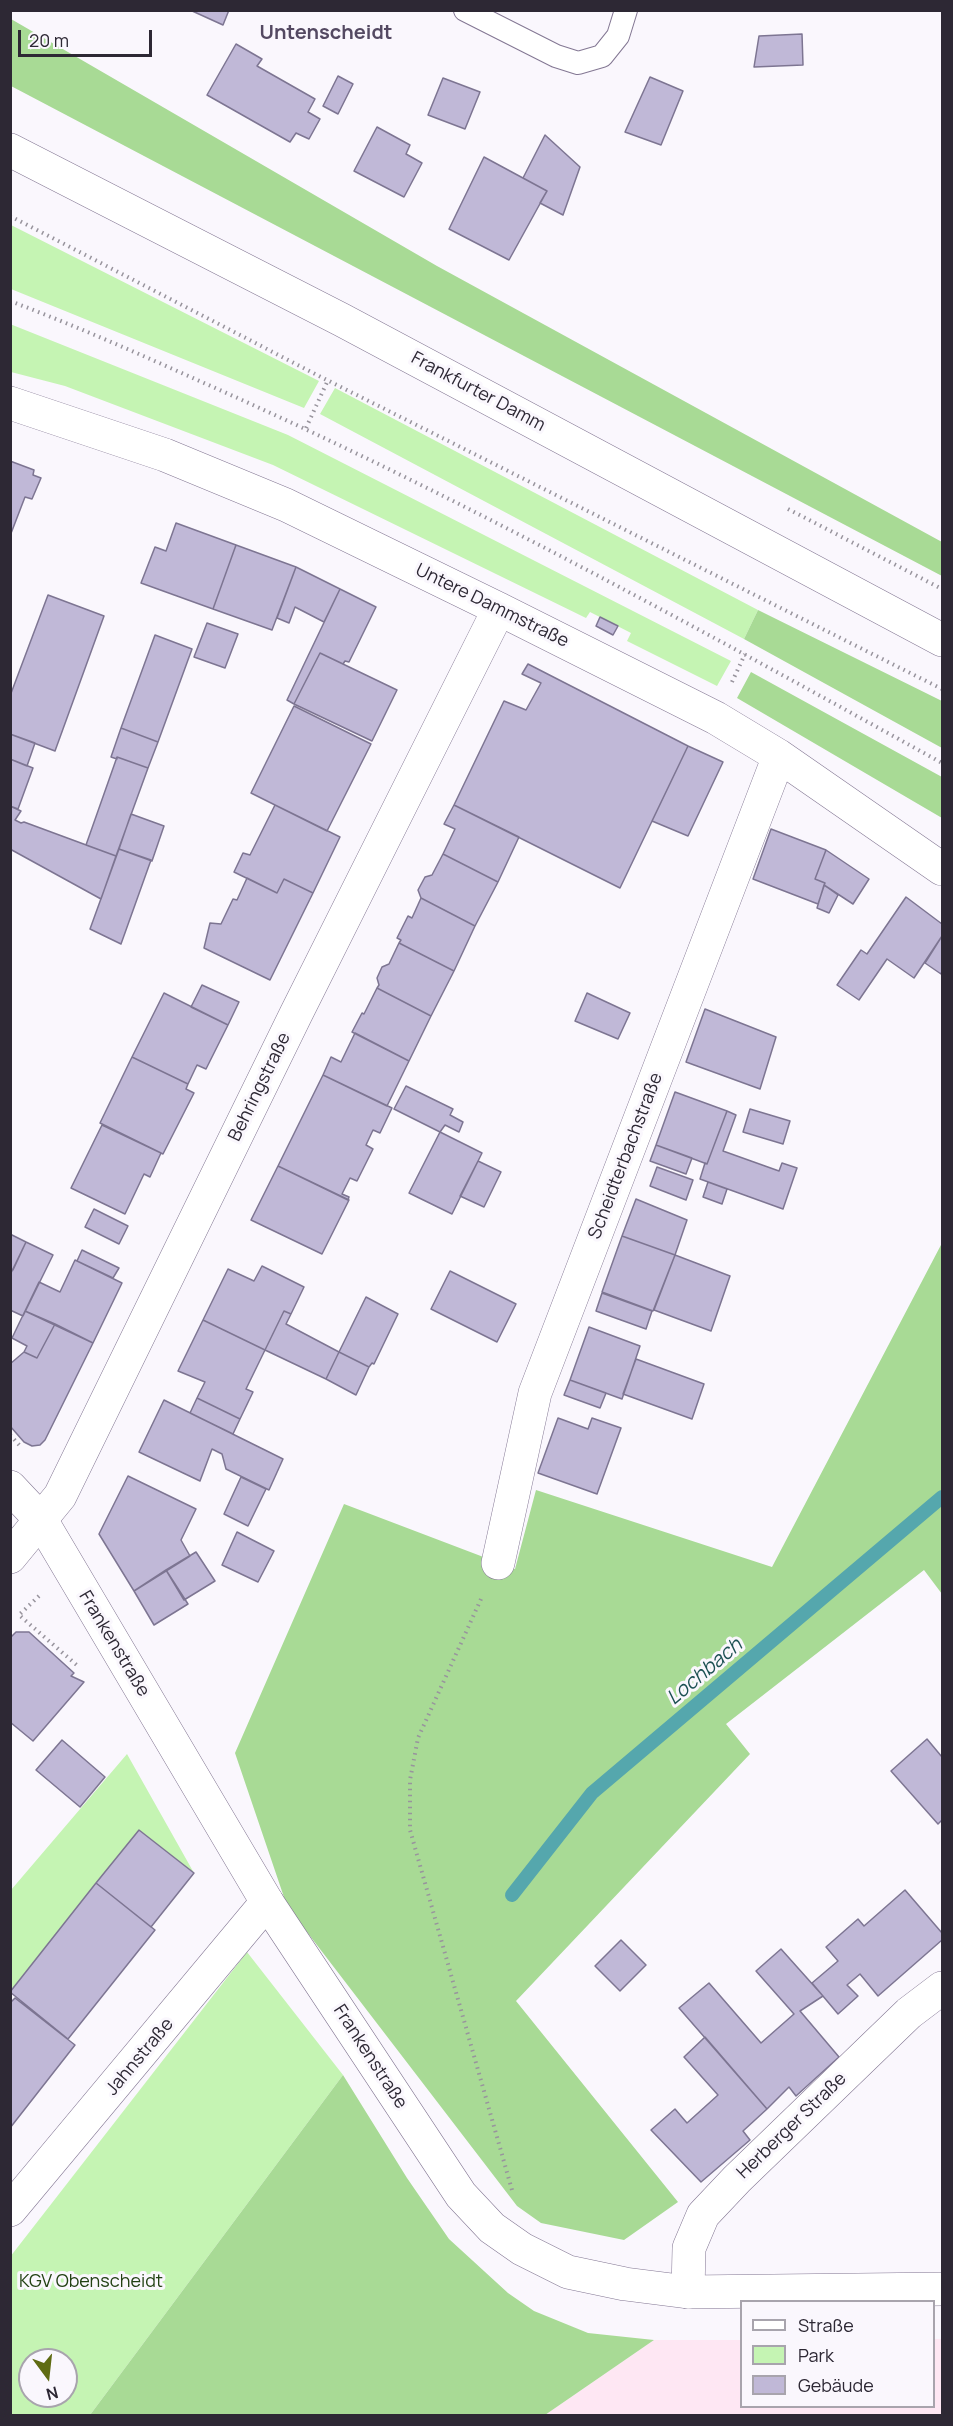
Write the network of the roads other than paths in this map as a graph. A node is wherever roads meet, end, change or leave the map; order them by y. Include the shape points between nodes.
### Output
1 (465, 10) edge
2 (626, 10) edge
3 (10, 150) edge
4 (10, 403) edge
5 (499, 609) junction
6 (942, 640) edge
7 (779, 756) junction
8 (942, 869) edge
9 (10, 1487) edge
10 (41, 1520) junction
11 (10, 1557) edge
12 (498, 1563) road end
13 (267, 1902) junction
14 (942, 1988) edge
15 (10, 2210) edge
16 (942, 2289) edge
17 (688, 2292) junction

1 - 2 lane via 556,56 578,63 602,56 618,36
3 - 6 street, Frankfurter Damm via 342,320
4 - 5 street, Untere Dammstraße via 165,455 286,506
5 - 7 street, Untere Dammstraße via 716,718
5 - 10 street, Behringstraße via 60,1496
7 - 8 street, Untere Dammstraße
7 - 12 street, Scheidterbachstraße via 535,1393
9 - 10 street, Frankenstraße
10 - 11 street, Behringstraße
10 - 13 street, Frankenstraße
13 - 15 street, Jahnstraße
13 - 17 street, Frankenstraße via 461,2195 492,2228 522,2249 568,2272
14 - 17 street, Herberger Straße via 909,2013 703,2216 689,2248
16 - 17 street, Frankenstraße

